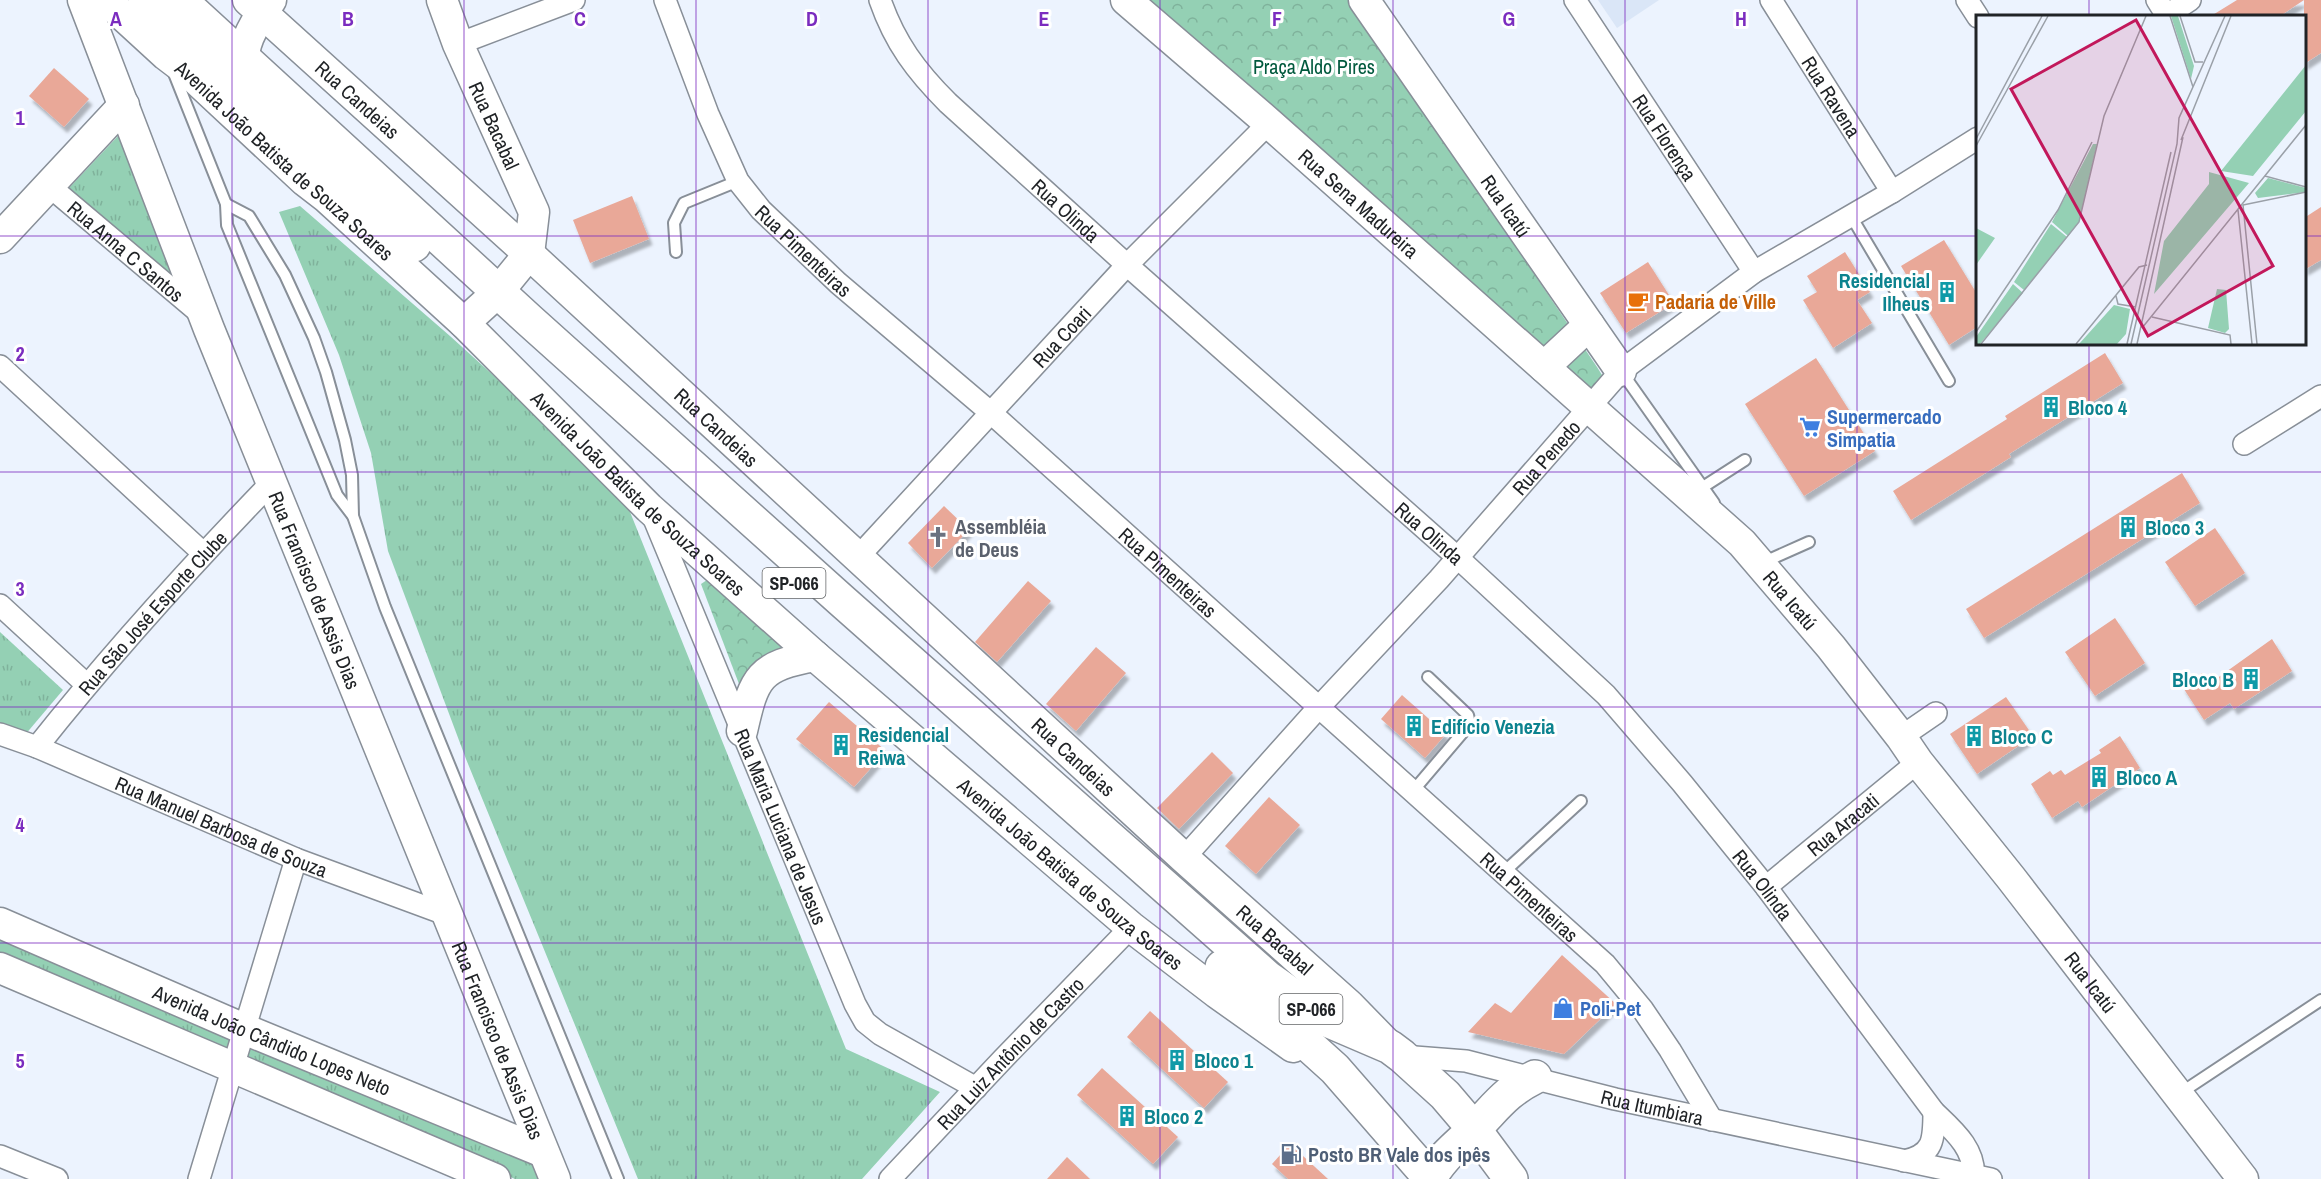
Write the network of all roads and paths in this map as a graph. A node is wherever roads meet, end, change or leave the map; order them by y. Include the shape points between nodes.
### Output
1 (83, 0) edge
2 (106, 0) edge
3 (180, 0) edge
4 (442, 0) edge
5 (574, 0) edge
6 (665, 0) edge
7 (880, 0) edge
8 (1126, 0) edge
9 (1364, 0) edge
10 (1575, 0) edge
11 (1771, 0) edge
12 (1967, 0) edge
13 (2157, 0) edge
14 (2190, 0) edge
15 (260, 4) edge
16 (147, 7) edge
17 (1976, 15) edge
18 (2165, 15) edge
19 (2168, 15) edge
20 (162, 44) junction
21 (458, 44) junction
22 (242, 55) junction
23 (248, 96) junction
24 (124, 105) junction
25 (1269, 123) junction
26 (256, 135) junction
27 (1976, 139) edge
28 (738, 181) junction
29 (48, 184) junction
30 (1892, 192) junction
31 (226, 204) junction
32 (1851, 216) junction
33 (0, 238) edge
34 (676, 252) dead end
35 (529, 254) junction
36 (1127, 265) junction
37 (1754, 272) junction
38 (481, 307) junction
39 (204, 317) junction
40 (1589, 325) junction
41 (0, 366) edge
42 (1544, 367) junction
43 (1621, 371) junction
44 (1949, 381) dead end
45 (2321, 396) edge
46 (1589, 408) junction
47 (990, 412) junction
48 (2244, 444) dead end
49 (1744, 460) dead end
50 (271, 483) junction
51 (1703, 487) junction
52 (650, 508) junction
53 (353, 516) junction
54 (1809, 542) dead end
55 (203, 553) junction
56 (1752, 553) junction
57 (858, 557) junction
58 (1457, 557) junction
59 (0, 605) edge
60 (815, 656) junction
61 (1428, 677) dead end
62 (87, 685) junction
63 (1319, 707) junction
64 (1936, 713) dead end
65 (742, 731) junction
66 (0, 734) edge
67 (1901, 737) junction
68 (37, 747) junction
69 (1918, 762) junction
70 (1413, 791) junction
71 (1581, 801) dead end
72 (1184, 858) junction
73 (296, 859) junction
74 (1504, 872) junction
75 (1766, 887) junction
76 (445, 914) junction
77 (0, 923) edge
78 (1131, 927) junction
79 (0, 968) edge
80 (2321, 1000) edge
81 (244, 1029) junction
82 (1396, 1051) junction
83 (234, 1066) junction
84 (1335, 1069) junction
85 (1535, 1077) junction
86 (976, 1088) junction
87 (2178, 1094) junction
88 (1934, 1112) junction
89 (1712, 1120) junction
90 (1474, 1129) junction
91 (0, 1156) edge
92 (1904, 1161) junction
93 (549, 1166) edge
94 (484, 1176) edge
95 (1979, 1178) edge
96 (57, 1179) edge
97 (199, 1179) edge
98 (618, 1179) edge
99 (890, 1179) edge
100 (1431, 1179) edge
101 (1510, 1179) edge
102 (2243, 1179) edge

1 - 24 street, Rua Francisco de Assis Dias
2 - 20 street, Avenida João Batista de Souza Soares
3 - 22 main road, SP-066
4 - 21 street, Rua Bacabal
5 - 21 street
6 - 28 street, Rua Pimenteiras
7 - 36 street, Rua Olinda via 898,43 920,75
8 - 25 street, Rua Sena Madureira
9 - 40 street, Rua Icatú
10 - 37 street, Rua Florença
11 - 30 street, Rua Ravena
12 - 17 street
13 - 18 street
14 - 19 street
15 - 22 street
15 - 35 street, Rua Candeias
16 - 23 main road, SP-066
20 - 26 street, Avenida João Batista de Souza Soares
20 - 31 lane
21 - 35 street, Rua Bacabal via 534,212
22 - 23 street
22 - 38 main road, SP-066
23 - 26 street
23 - 38 main road, SP-066
24 - 29 street
24 - 39 street, Rua Francisco de Assis Dias
25 - 36 street, Rua Coari
25 - 42 street, Rua Sena Madureira
26 - 38 street, Avenida João Batista de Souza Soares
27 - 30 street, Rua Penedo
28 - 34 lane via 684,203 674,223
28 - 47 street, Rua Pimenteiras via 761,210 838,283
29 - 33 street
29 - 39 street, Rua Anna C Santos
30 - 32 street, Rua Penedo
31 - 53 lane via 227,225 337,495
31 - 53 lane via 249,216 285,275 314,338 345,440 352,475
32 - 37 street, Rua Penedo
32 - 44 lane
35 - 38 street
35 - 57 street, Rua Candeias
36 - 47 street, Rua Coari
36 - 58 street, Rua Olinda
37 - 43 street, Rua Penedo
38 - 52 street, Avenida João Batista de Souza Soares
38 - 82 main road, SP-066 via 850,608 1268,978 1327,1020
38 - 84 main road, SP-066
39 - 50 street, Rua Francisco de Assis Dias
40 - 42 street
40 - 43 street, Rua Icatú
41 - 55 street
42 - 46 street, Rua Sena Madureira
43 - 46 street, Rua Penedo
43 - 51 lane, Rua Icatú
45 - 48 street
46 - 56 street, Rua Sena Madureira
46 - 58 street, Rua Penedo
47 - 57 street, Rua Coari
47 - 63 street, Rua Pimenteiras
49 - 51 lane
50 - 55 street, Rua São José Esporte Clube
50 - 76 street, Rua Francisco de Assis Dias
51 - 56 lane, Rua Icatú
52 - 60 street, Avenida João Batista de Souza Soares
52 - 65 street, Rua Maria Luciana de Jesus
53 - 98 lane via 389,618
54 - 56 lane
55 - 62 street, Rua São José Esporte Clube
56 - 67 street, Rua Icatú
57 - 72 street, Rua Candeias
58 - 63 street, Rua Penedo
58 - 75 street, Rua Olinda via 1606,694
59 - 62 street
60 - 65 street via 774,666 756,682
60 - 78 street, Avenida João Batista de Souza Soares
61 - 70 lane via 1468,715 1470,724
62 - 68 street, Rua São José Esporte Clube
63 - 70 street, Rua Pimenteiras
63 - 72 street, Rua Penedo
64 - 67 street
65 - 86 street, Rua Maria Luciana de Jesus via 865,1022
66 - 68 street, Rua Manuel Barbosa de Souza
67 - 69 street, Rua Icatú
68 - 73 street, Rua Manuel Barbosa de Souza
69 - 75 street, Rua Aracati
69 - 87 street, Rua Icatú
70 - 74 street, Rua Pimenteiras
71 - 74 lane
72 - 82 street, Rua Bacabal
73 - 76 street, Rua Manuel Barbosa de Souza
73 - 81 street
74 - 89 street, Rua Pimenteiras via 1605,964 1648,1018
75 - 88 street, Rua Olinda
76 - 93 street, Rua Francisco de Assis Dias
77 - 81 street, Avenida João Cândido Lopes Neto
78 - 84 street, Avenida João Batista de Souza Soares via 1292,1046
78 - 86 street, Rua Luiz Antônio de Castro
79 - 83 street, Avenida João Cândido Lopes Neto
80 - 87 lane
81 - 83 street
81 - 93 street, Avenida João Cândido Lopes Neto
82 - 85 street, Rua Itumbiara via 1466,1061
82 - 90 main road, SP-066 via 1445,1095
83 - 94 street, Avenida João Cândido Lopes Neto
83 - 97 street
84 - 100 main road, SP-066
85 - 89 street, Rua Itumbiara
85 - 90 main road via 1515,1086
86 - 99 street, Rua Luiz Antônio de Castro
87 - 102 street, Rua Icatú
88 - 92 street via 1934,1132 1925,1153
88 - 95 street, Rua Olinda via 1965,1147
89 - 92 street, Rua Itumbiara
90 - 100 main road via 1448,1152
90 - 101 main road, SP-066
91 - 96 street
92 - 95 street, Rua Itumbiara

